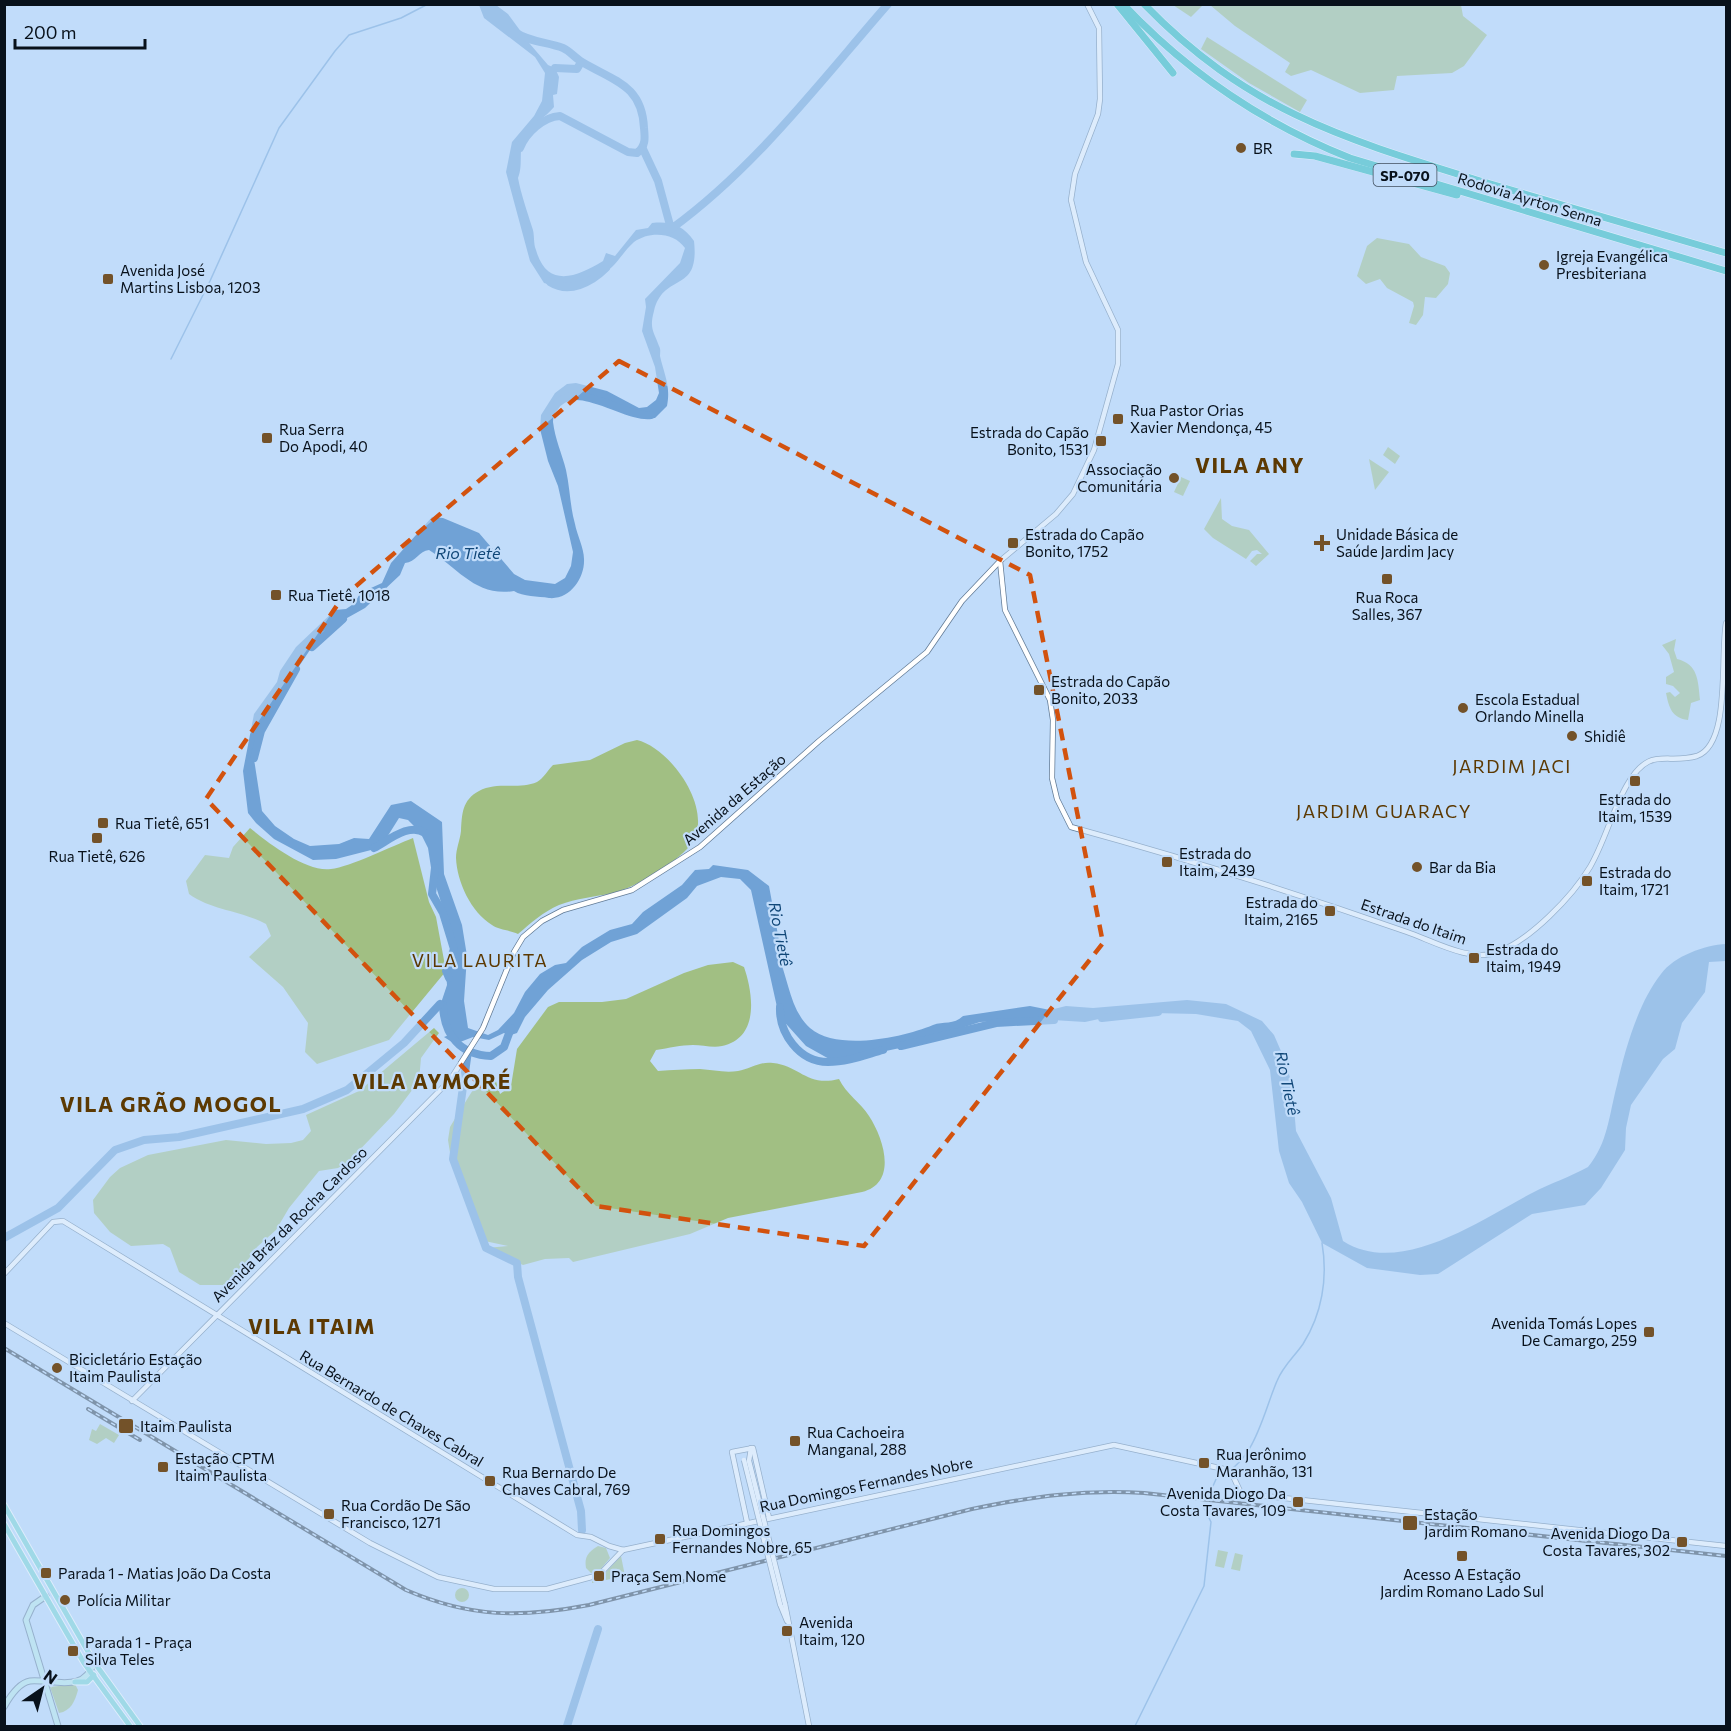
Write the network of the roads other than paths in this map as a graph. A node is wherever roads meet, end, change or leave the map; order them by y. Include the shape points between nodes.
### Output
1 (1087, 4) edge
2 (1117, 4) edge
3 (1123, 4) edge
4 (1144, 4) edge
5 (1173, 73) dead end
6 (1294, 154) dead end
7 (1488, 200) junction
8 (1726, 253) edge
9 (1726, 271) edge
10 (1000, 561) junction
11 (1726, 623) edge
12 (463, 1063) joint
13 (4, 1274) edge
14 (216, 1316) junction
15 (4, 1323) edge
16 (132, 1401) junction
17 (752, 1448) junction
18 (741, 1450) junction
19 (746, 1461) junction
20 (4, 1505) edge
21 (769, 1518) junction
22 (747, 1522) junction
23 (4, 1524) edge
24 (589, 1537) joint
25 (609, 1546) junction
26 (1726, 1546) edge
27 (623, 1550) junction
28 (612, 1560) junction
29 (46, 1596) junction
30 (94, 1662) junction
31 (99, 1669) junction
32 (91, 1674) junction
33 (45, 1683) junction
34 (4, 1707) edge
35 (128, 1724) edge
36 (58, 1726) edge
37 (138, 1726) edge
38 (809, 1726) edge

1 - 10 street, Avenida da Estação via 1099,28 1100,99 1075,174 1071,200 1086,262 1118,330 1118,364 1094,450 1073,494 1056,514
2 - 5 highway
3 - 7 highway, Rodovia Ayrton Senna / SP-070 via 1200,76 1294,134 1350,159
4 - 8 highway, Rodovia Ayrton Senna / SP-070 via 1224,75 1316,126 1370,147
6 - 7 highway
7 - 9 highway, Rodovia Ayrton Senna / SP-070
10 - 11 street, Estrada do Itaim via 1005,610 1050,700 1052,778 1071,827 1278,887 1480,955 1494,954 1522,939 1583,877 1638,770 1659,757 1696,757 1715,743 1725,713
10 - 12 street, Avenida da Estação via 962,601 927,652 699,847 632,890 563,910 523,937 483,1028
12 - 14 street, Avenida Bráz da Rocha Cardoso
13 - 14 street, Rua Bernardo de Chaves Cabral via 58,1220
14 - 16 street, Avenida Bráz da Rocha Cardoso
14 - 24 street, Rua Bernardo de Chaves Cabral via 579,1536
15 - 16 street
16 - 28 street, Rua Domingos Fernandes Nobre via 370,1543 438,1577 466,1585 547,1588 587,1580
17 - 18 street
17 - 19 street
17 - 21 street
18 - 19 street
18 - 22 street via 732,1452
19 - 38 street, bridge
20 - 30 main road
21 - 22 street, Rua Domingos Fernandes Nobre
21 - 26 street, Rua Domingos Fernandes Nobre via 1114,1445 1227,1470 1240,1491 1247,1494
22 - 27 street, Rua Domingos Fernandes Nobre
23 - 29 main road
24 - 25 street, Rua Domingos Fernandes Nobre
25 - 27 street, Rua Domingos Fernandes Nobre
25 - 28 street
27 - 28 street, Rua Domingos Fernandes Nobre
29 - 32 main road
29 - 33 main road via 33,1605 26,1617
30 - 31 main road
30 - 32 main road
31 - 32 main road
31 - 37 main road
32 - 33 main road via 83,1683
32 - 35 main road
33 - 34 main road via 28,1681 13,1692
33 - 36 main road
35 - 37 main road via 130,1721

